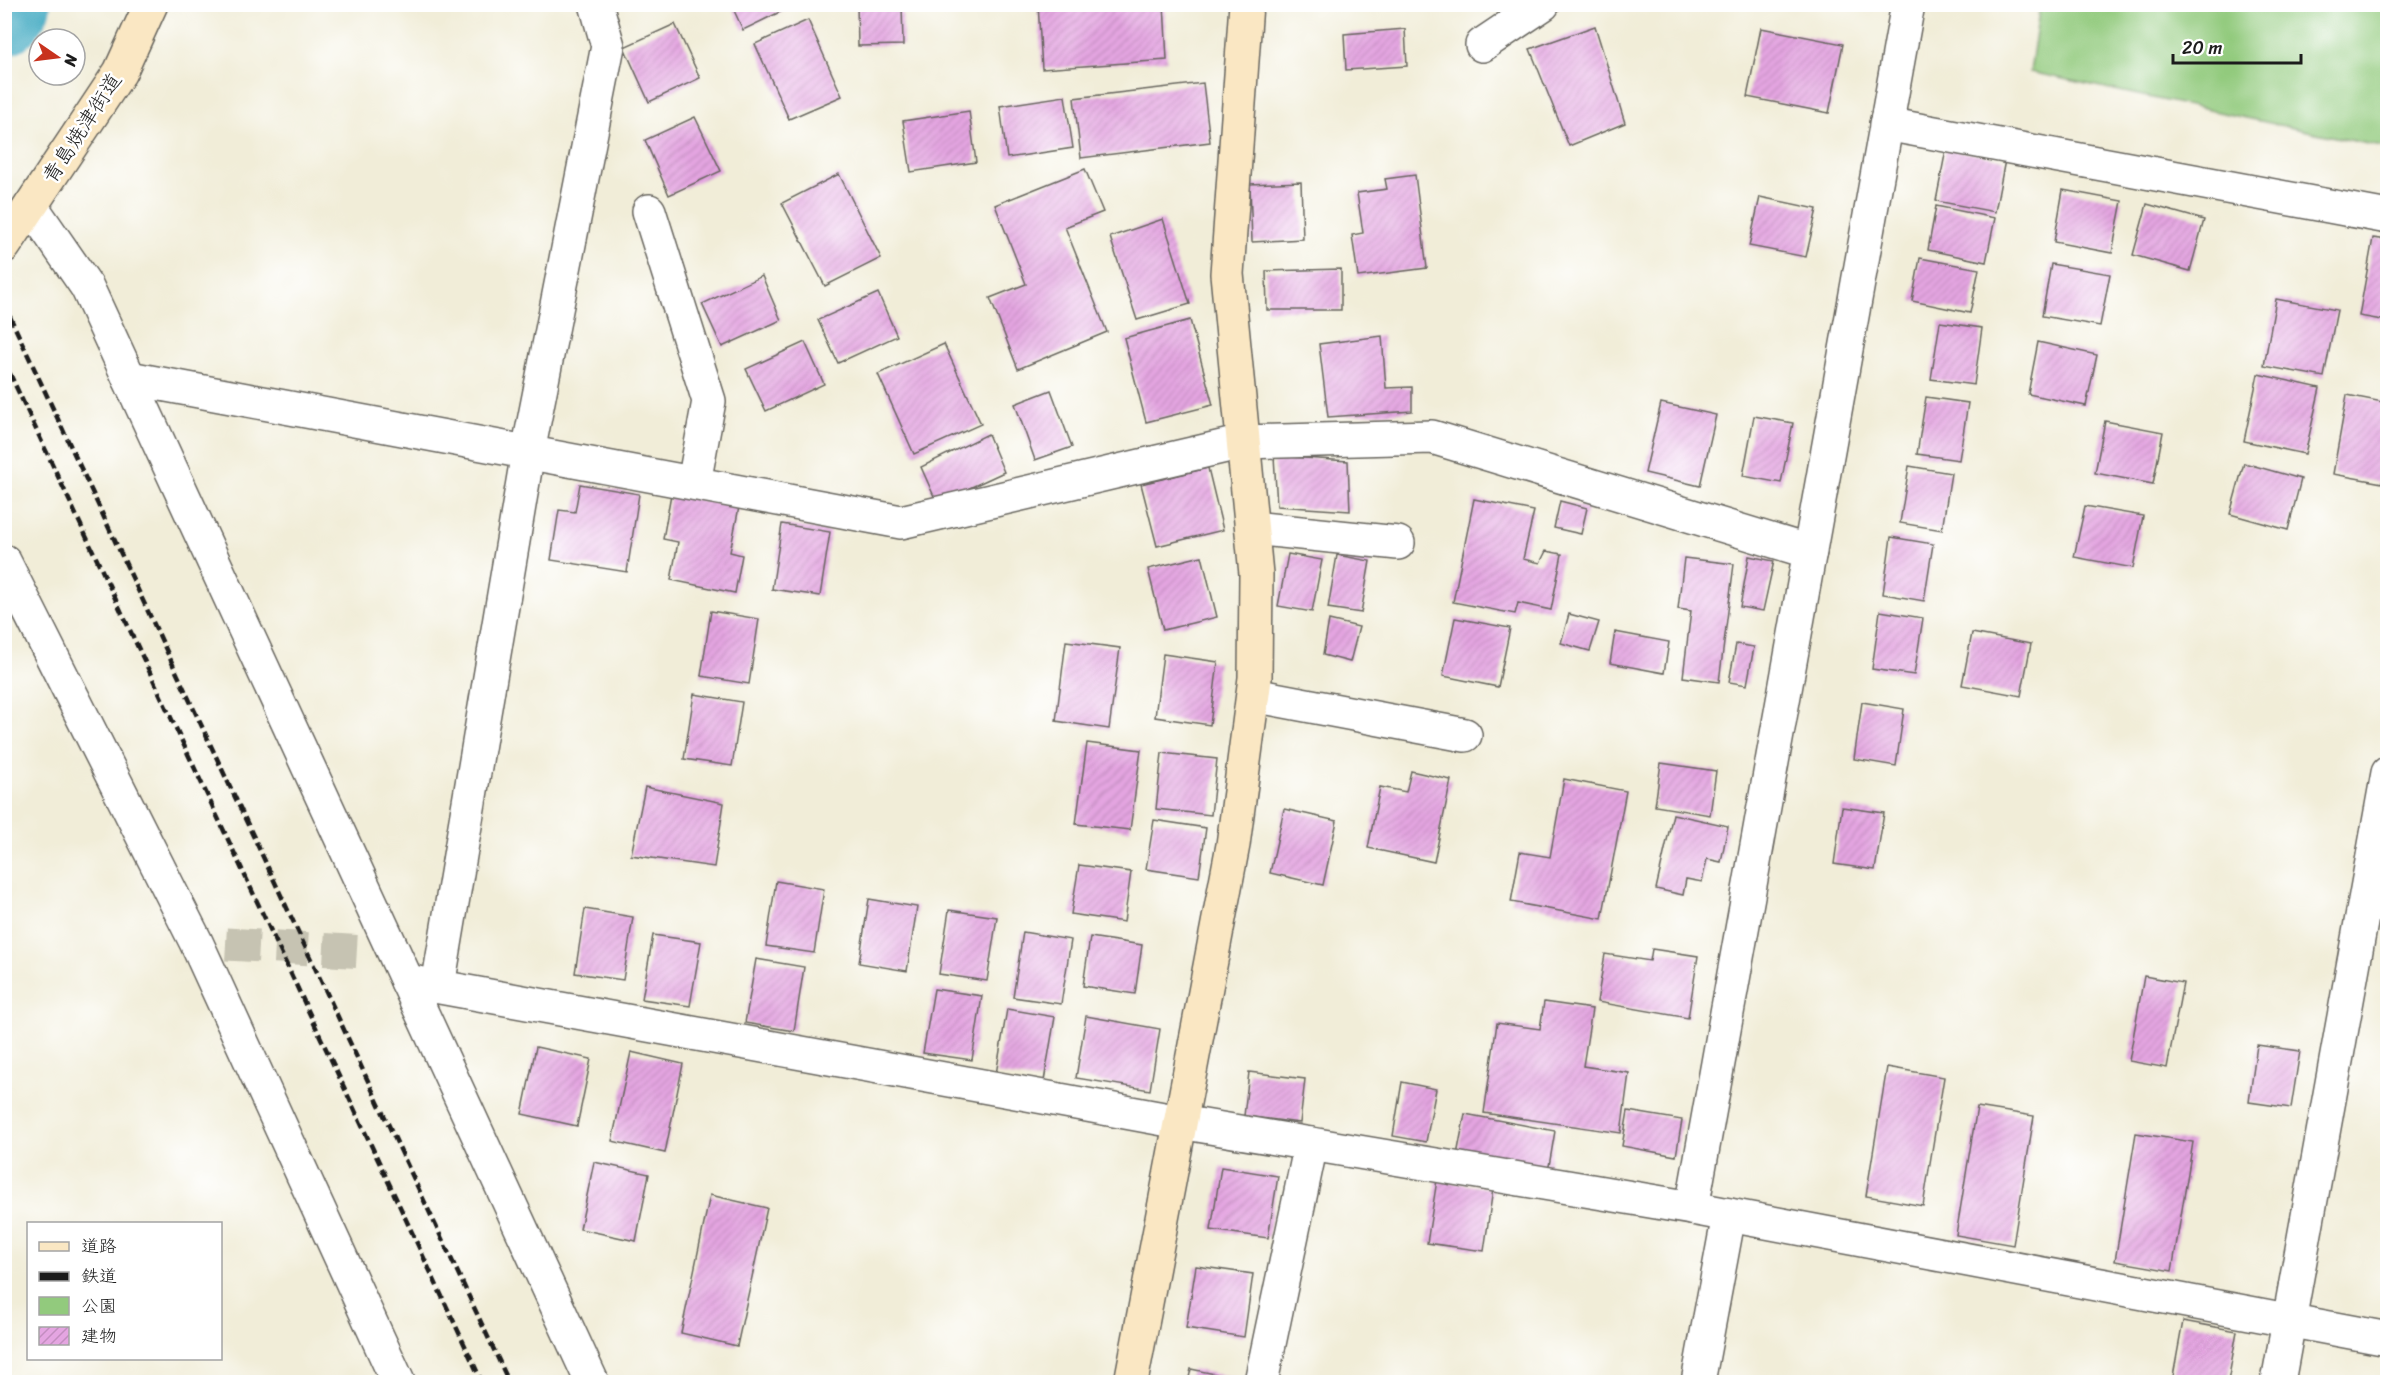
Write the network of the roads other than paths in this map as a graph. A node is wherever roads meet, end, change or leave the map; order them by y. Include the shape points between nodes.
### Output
1 (151, 4) edge
2 (596, 4) edge
3 (1246, 4) edge
4 (1543, 4) edge
5 (1908, 4) edge
6 (1482, 45) dead end
7 (1886, 124) junction
8 (31, 206) junction
9 (649, 211) dead end
10 (2388, 217) edge
11 (4, 246) edge
12 (129, 378) junction
13 (1242, 442) junction
14 (528, 452) junction
15 (694, 483) junction
16 (1252, 528) junction
17 (1398, 543) dead end
18 (1810, 552) junction
19 (4, 561) edge
20 (1253, 694) junction
21 (1465, 735) dead end
22 (2388, 773) edge
23 (401, 968) junction
24 (1180, 1122) junction
25 (1311, 1144) junction
26 (1692, 1208) junction
27 (1729, 1215) junction
28 (2290, 1320) junction
29 (2388, 1339) edge
30 (387, 1374) edge
31 (592, 1383) edge
32 (1131, 1383) edge
33 (1261, 1383) edge
34 (1698, 1383) edge
35 (2278, 1383) edge

1 - 8 street, 青島焼津街道 via 120,72
2 - 14 street via 608,46
3 - 13 street via 1227,274
4 - 6 street
5 - 7 street
7 - 10 street
7 - 18 street
8 - 11 street, 青島焼津街道
8 - 12 street via 87,287
9 - 15 street via 709,401
12 - 14 street
12 - 23 street
13 - 15 street via 901,522
13 - 16 street
13 - 18 street via 1432,437
14 - 15 street
14 - 23 street
16 - 17 street
16 - 20 street via 1256,574
18 - 26 street
19 - 30 street via 211,943
20 - 21 street
20 - 24 street via 1233,845
22 - 28 street
23 - 24 street
23 - 31 street
24 - 25 street
24 - 32 street
25 - 26 street
25 - 33 street
26 - 27 street
27 - 28 street
27 - 34 street
28 - 29 street
28 - 35 street

